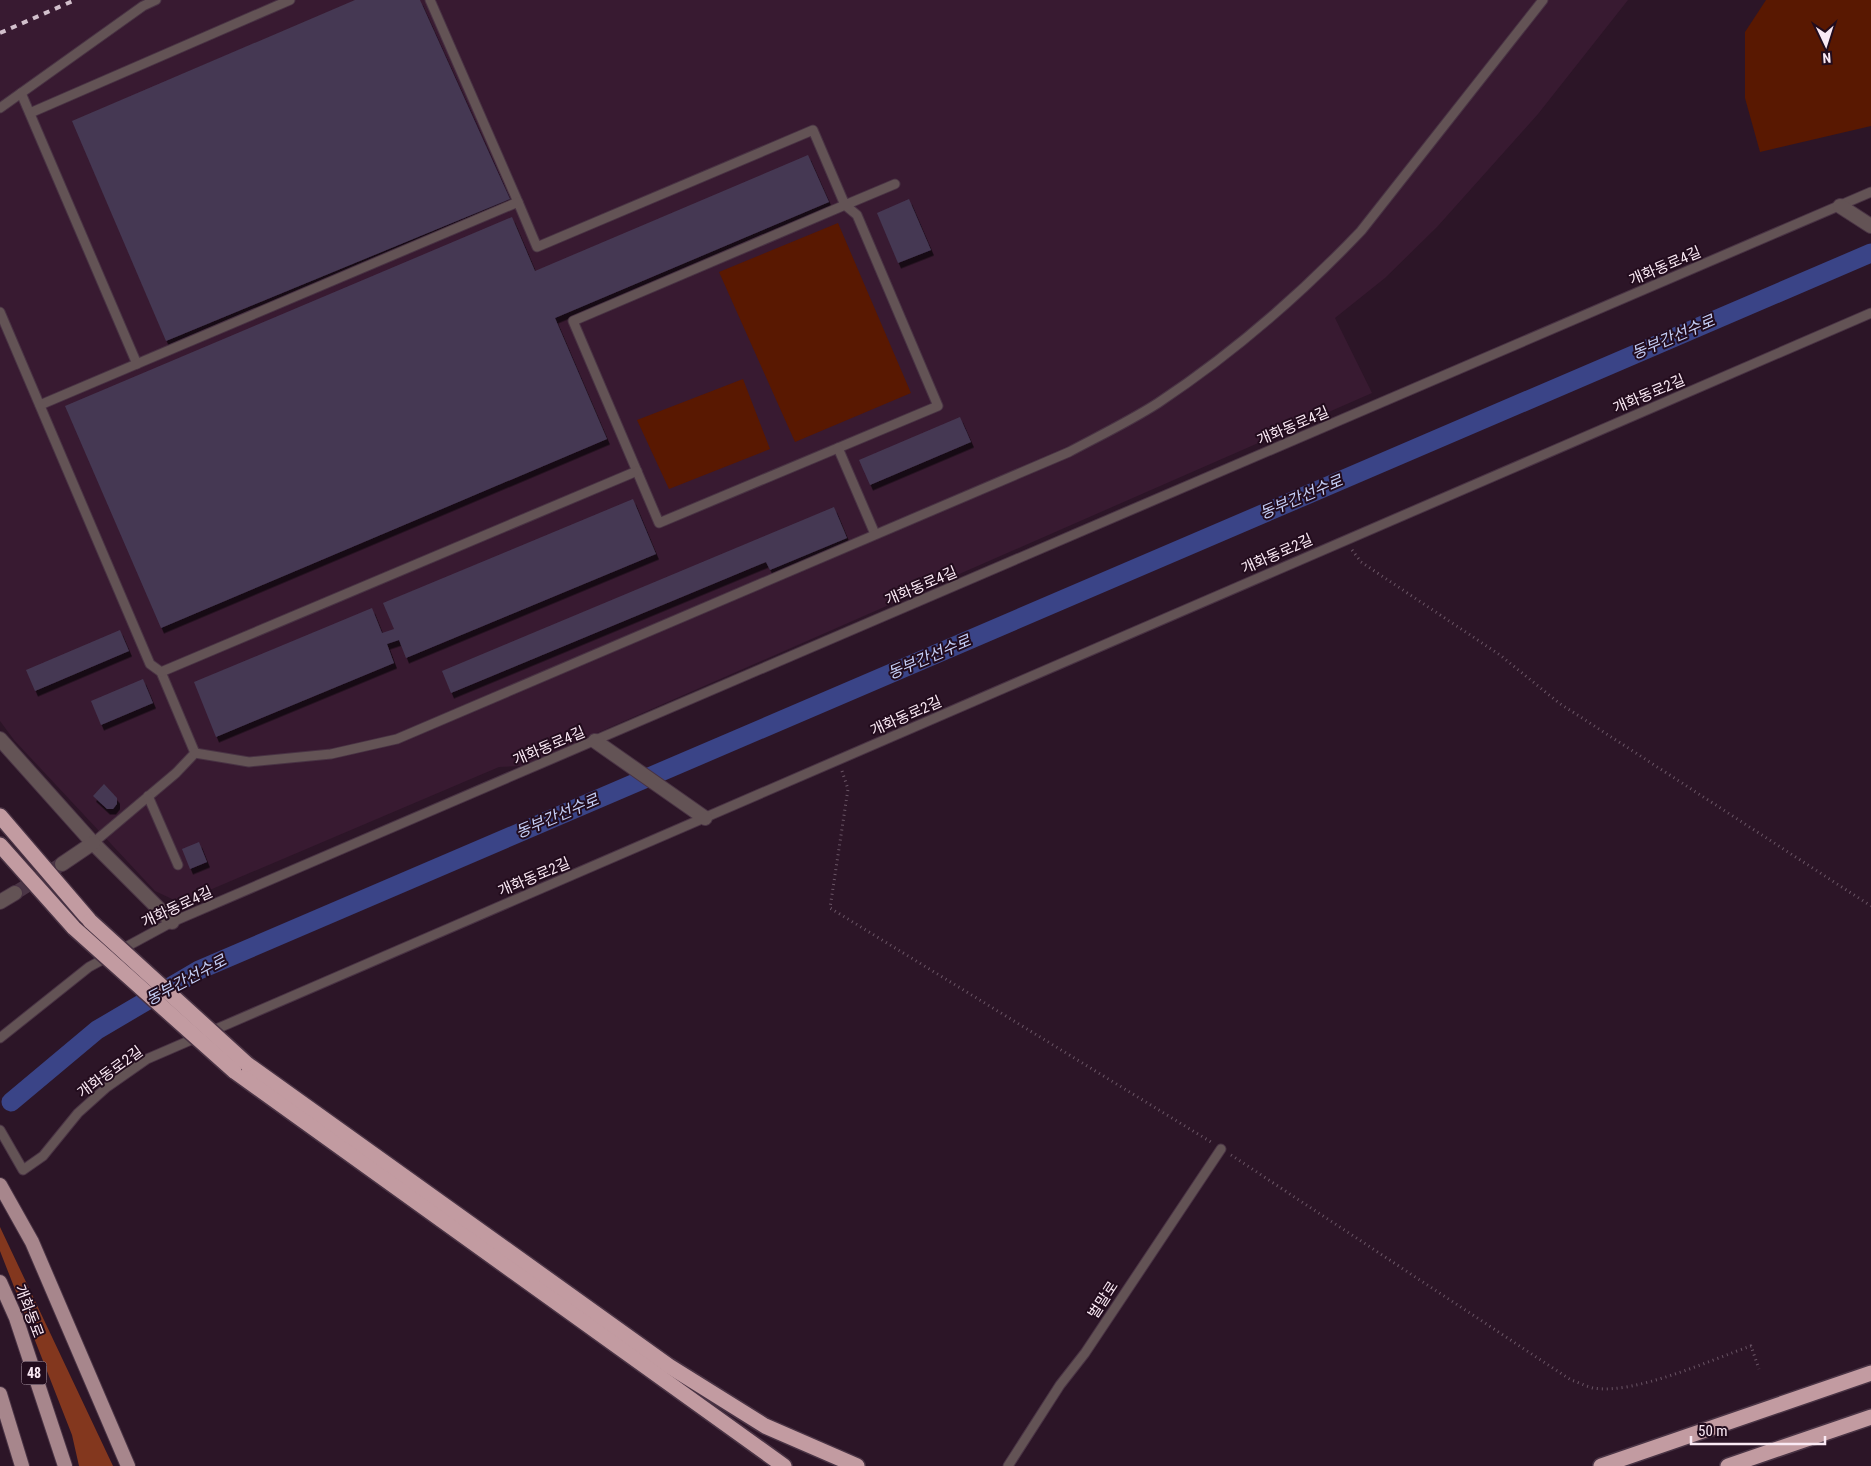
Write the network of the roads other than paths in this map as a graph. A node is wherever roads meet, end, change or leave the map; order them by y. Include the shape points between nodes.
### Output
1 (156, 0) edge
2 (290, 0) edge
3 (430, 0) edge
4 (1543, 0) edge
5 (22, 92) junction
6 (0, 108) edge
7 (30, 113) junction
8 (895, 184) dead end
9 (1871, 192) edge
10 (518, 202) junction
11 (845, 206) junction
12 (1840, 206) junction
13 (1871, 226) edge
14 (0, 312) edge
15 (1871, 313) edge
16 (137, 364) junction
17 (40, 405) junction
18 (838, 448) junction
19 (637, 471) junction
20 (875, 534) junction
21 (161, 672) junction
22 (0, 739) edge
23 (595, 741) junction
24 (195, 753) junction
25 (148, 796) junction
26 (0, 816) edge
27 (705, 818) junction
28 (93, 843) junction
29 (0, 845) edge
30 (62, 864) tunnel mouth
31 (178, 866) dead end
32 (15, 893) tunnel mouth
33 (0, 902) edge
34 (172, 922) junction
35 (0, 1038) edge
36 (240, 1068) junction
37 (0, 1130) edge
38 (1221, 1149) road end
39 (0, 1185) edge
40 (0, 1282) edge
41 (1871, 1373) edge
42 (0, 1394) edge
43 (1871, 1416) edge
44 (22, 1466) edge
45 (64, 1466) edge
46 (128, 1466) edge
47 (784, 1466) edge
48 (857, 1466) edge
49 (1008, 1466) edge
50 (1601, 1466) edge
51 (1728, 1466) edge

1 - 5 lane
2 - 7 lane
3 - 10 lane
4 - 20 lane via 1361,231 1271,318 1159,402 1126,422 1069,452
5 - 6 lane
5 - 7 lane
7 - 16 lane
8 - 11 lane
9 - 12 lane, 개화동로4길
10 - 11 lane via 537,247 813,130
10 - 16 lane
11 - 18 lane via 857,215 938,406
11 - 19 lane via 573,320
12 - 13 street
12 - 23 lane, 개화동로4길
14 - 17 lane
15 - 27 lane, 개화동로2길
16 - 17 lane
17 - 21 lane via 150,664
18 - 19 lane via 659,524
18 - 20 lane
19 - 21 lane
20 - 24 lane via 397,740 331,754 249,762
21 - 24 lane
22 - 28 street
23 - 27 street
23 - 34 lane, 개화동로4길
24 - 25 lane
25 - 28 lane
25 - 31 lane
26 - 36 highway, bridge via 90,921
27 - 37 lane, 개화동로2길 via 147,1059 78,1113 43,1156 23,1170
28 - 30 street
28 - 34 street
29 - 36 highway, bridge via 74,928
32 - 33 street
34 - 35 lane, 개화동로4길 via 90,967
36 - 47 highway
36 - 48 highway via 669,1366 765,1426
38 - 49 lane, 벌말로
39 - 46 main road via 32,1242
40 - 45 main road, 개화동로 / 48 via 16,1318
41 - 50 highway
42 - 44 main road
43 - 51 highway

